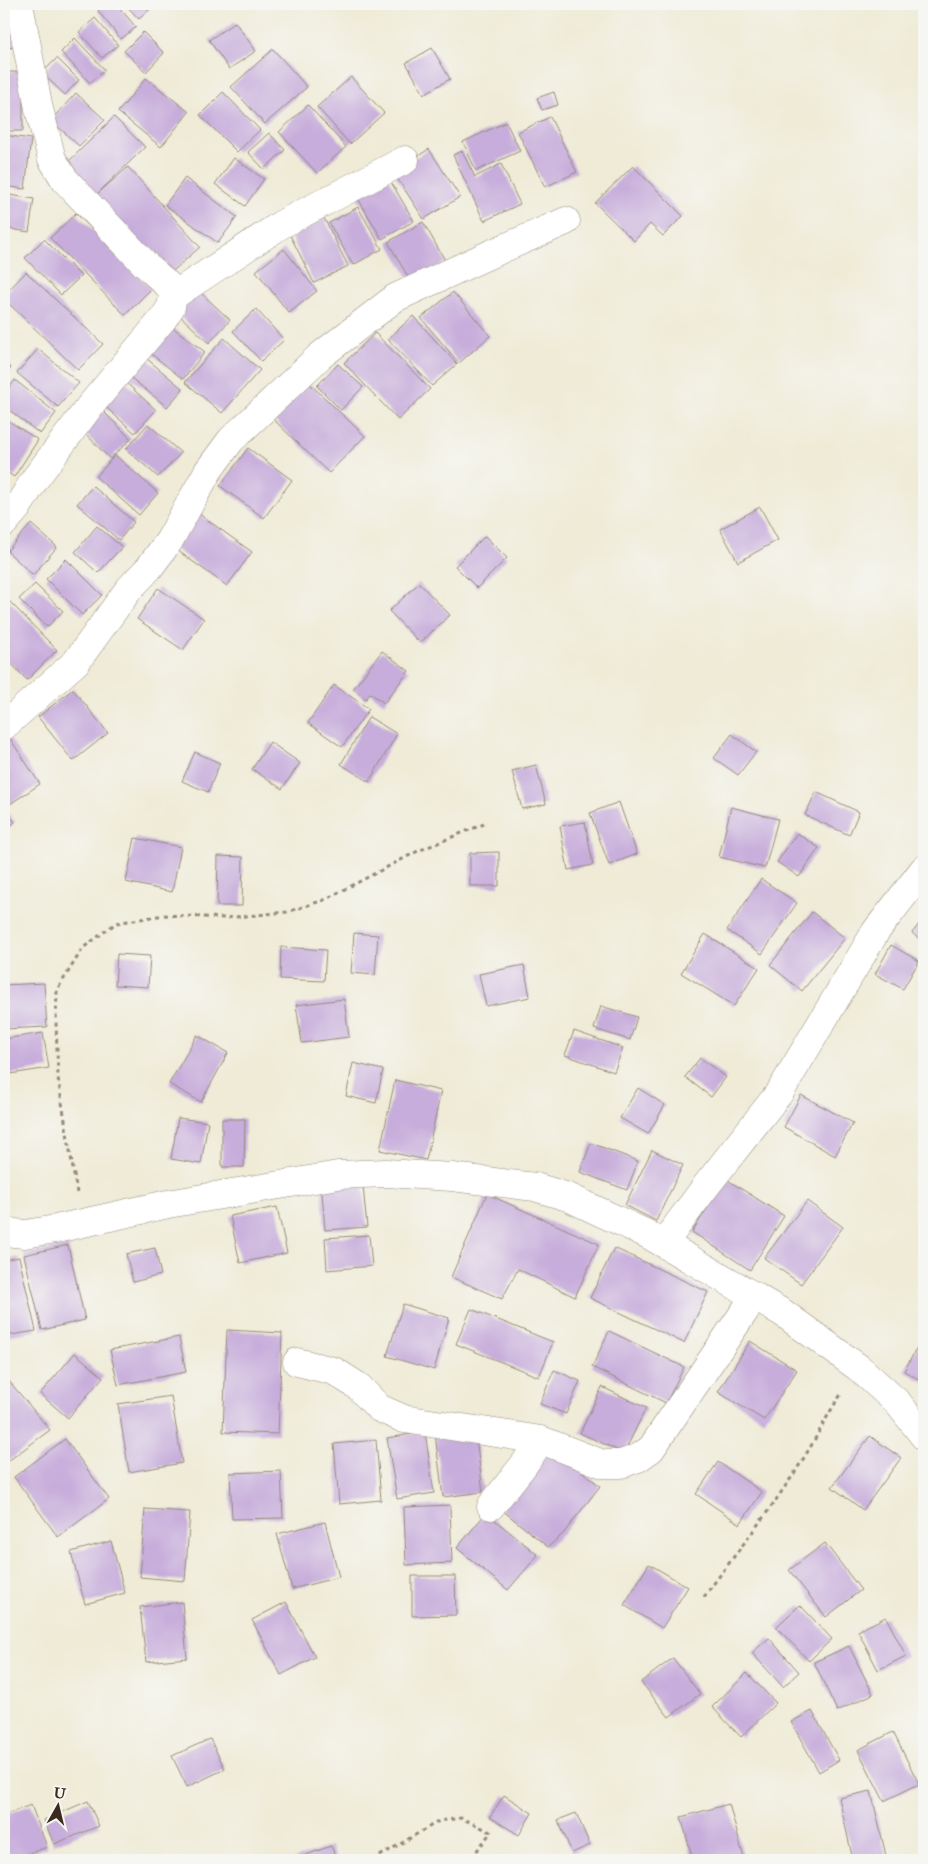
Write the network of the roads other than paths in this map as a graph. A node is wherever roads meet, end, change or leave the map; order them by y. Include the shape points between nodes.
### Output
1 (19, 4) edge
2 (405, 160) dead end
3 (566, 221) dead end
4 (173, 296) junction
5 (4, 523) edge
6 (4, 726) edge
7 (924, 869) edge
8 (4, 1232) edge
9 (664, 1243) junction
10 (754, 1296) junction
11 (296, 1362) dead end
12 (924, 1436) edge
13 (541, 1440) junction
14 (491, 1506) dead end

1 - 4 street via 52,159 65,180 170,287
2 - 4 street via 282,224
3 - 6 street via 395,298 320,356 232,440 208,471 169,541 76,662
4 - 5 street via 163,319 90,406
7 - 9 street via 876,931 780,1092
8 - 9 street via 25,1234 56,1229 168,1204 338,1175 386,1174 452,1177 536,1187 568,1197
9 - 10 street
10 - 12 street via 859,1368 898,1403
10 - 13 street via 651,1449 638,1458 612,1465
11 - 13 street via 334,1372 359,1387 379,1408 404,1419
13 - 14 street

